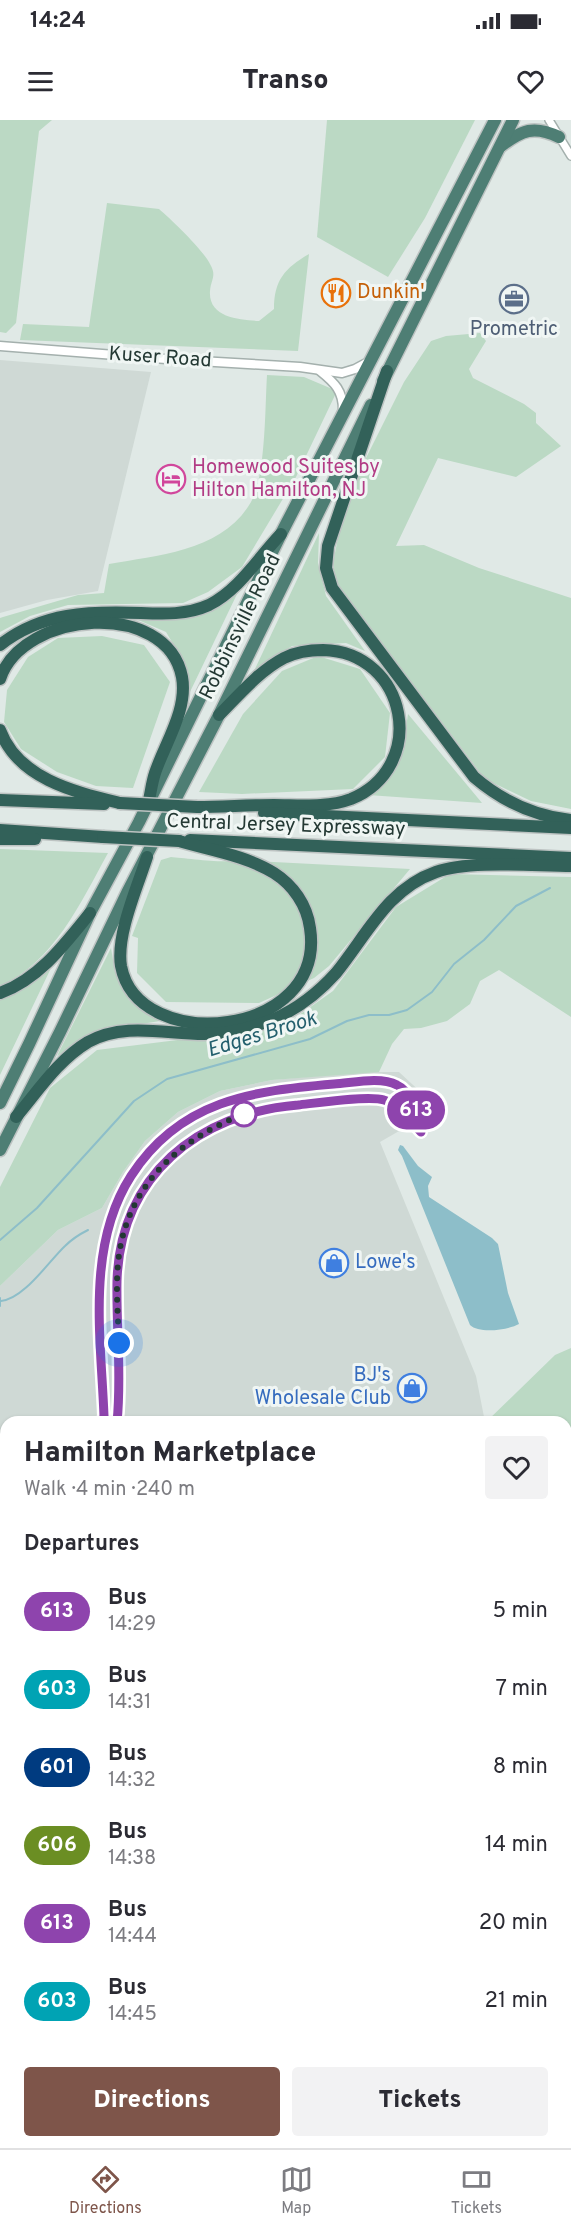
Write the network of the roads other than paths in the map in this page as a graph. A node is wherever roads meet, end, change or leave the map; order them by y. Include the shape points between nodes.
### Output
1 (495, 120) edge
2 (513, 120) edge
3 (549, 120) edge
4 (559, 137) junction
5 (500, 147) junction
6 (571, 156) edge
7 (0, 346) edge
8 (368, 362) junction
9 (320, 371) junction
10 (387, 371) junction
11 (344, 410) junction
12 (281, 534) junction
13 (0, 645) edge
14 (0, 679) edge
15 (219, 715) junction
16 (0, 730) edge
17 (0, 800) edge
18 (149, 800) junction
19 (120, 803) junction
20 (197, 807) junction
21 (571, 820) edge
22 (571, 828) edge
23 (0, 830) edge
24 (103, 837) junction
25 (0, 839) edge
26 (179, 841) junction
27 (147, 857) junction
28 (571, 858) edge
29 (571, 866) edge
30 (90, 913) junction
31 (0, 993) edge
32 (0, 1102) edge
33 (16, 1117) junction
34 (0, 1150) edge
35 (104, 1416) edge
36 (118, 1416) edge

1 - 8 highway, Robbinsville Road
2 - 5 highway, Robbinsville Road
3 - 4 street
4 - 5 highway via 533,130
4 - 6 street
5 - 10 highway, Robbinsville Road
7 - 9 street, Kuser Road
8 - 9 street, Kuser Road via 342,372
8 - 11 highway, Robbinsville Road
9 - 11 street via 341,392
10 - 15 highway, Robbinsville Road
10 - 21 highway via 328,546 326,568 332,588 474,777 520,807
11 - 12 highway, Robbinsville Road
12 - 13 highway via 233,589 208,605 170,614 67,614 34,624
12 - 18 highway, Robbinsville Road
14 - 18 highway via 8,662 27,643 68,626 116,624 144,632 163,645 181,674 183,696 154,775
15 - 20 highway via 284,658 308,650 330,650 354,656 383,679 396,701 400,735 393,759 381,778 350,799 328,804
15 - 27 highway, Robbinsville Road
16 - 19 highway via 17,757 44,778 76,792
17 - 19 highway, Central Jersey Expressway
18 - 30 highway, Robbinsville Road
19 - 20 highway, Central Jersey Expressway, bridge
20 - 22 highway, Central Jersey Expressway
23 - 24 highway, Central Jersey Expressway
24 - 25 highway
24 - 26 highway, Central Jersey Expressway, bridge
26 - 27 highway via 270,871 288,884 303,904 311,932 308,963 290,994 270,1010 238,1020 197,1022 154,1011 133,993 123,972 120,948
26 - 28 highway, Central Jersey Expressway
27 - 33 highway, Robbinsville Road
29 - 33 highway via 467,866 426,876 386,904 335,973 292,1010 259,1025 223,1033 134,1030 103,1036 74,1053
30 - 31 highway via 40,969
30 - 32 highway, Robbinsville Road
33 - 34 highway, Robbinsville Road
35 - 36 street via 100,1297 103,1250 122,1194 146,1157 182,1123 244,1096 368,1081 397,1085 418,1116 421,1132 405,1112 382,1099 273,1107 223,1122 174,1153 156,1171 138,1198 119,1253

